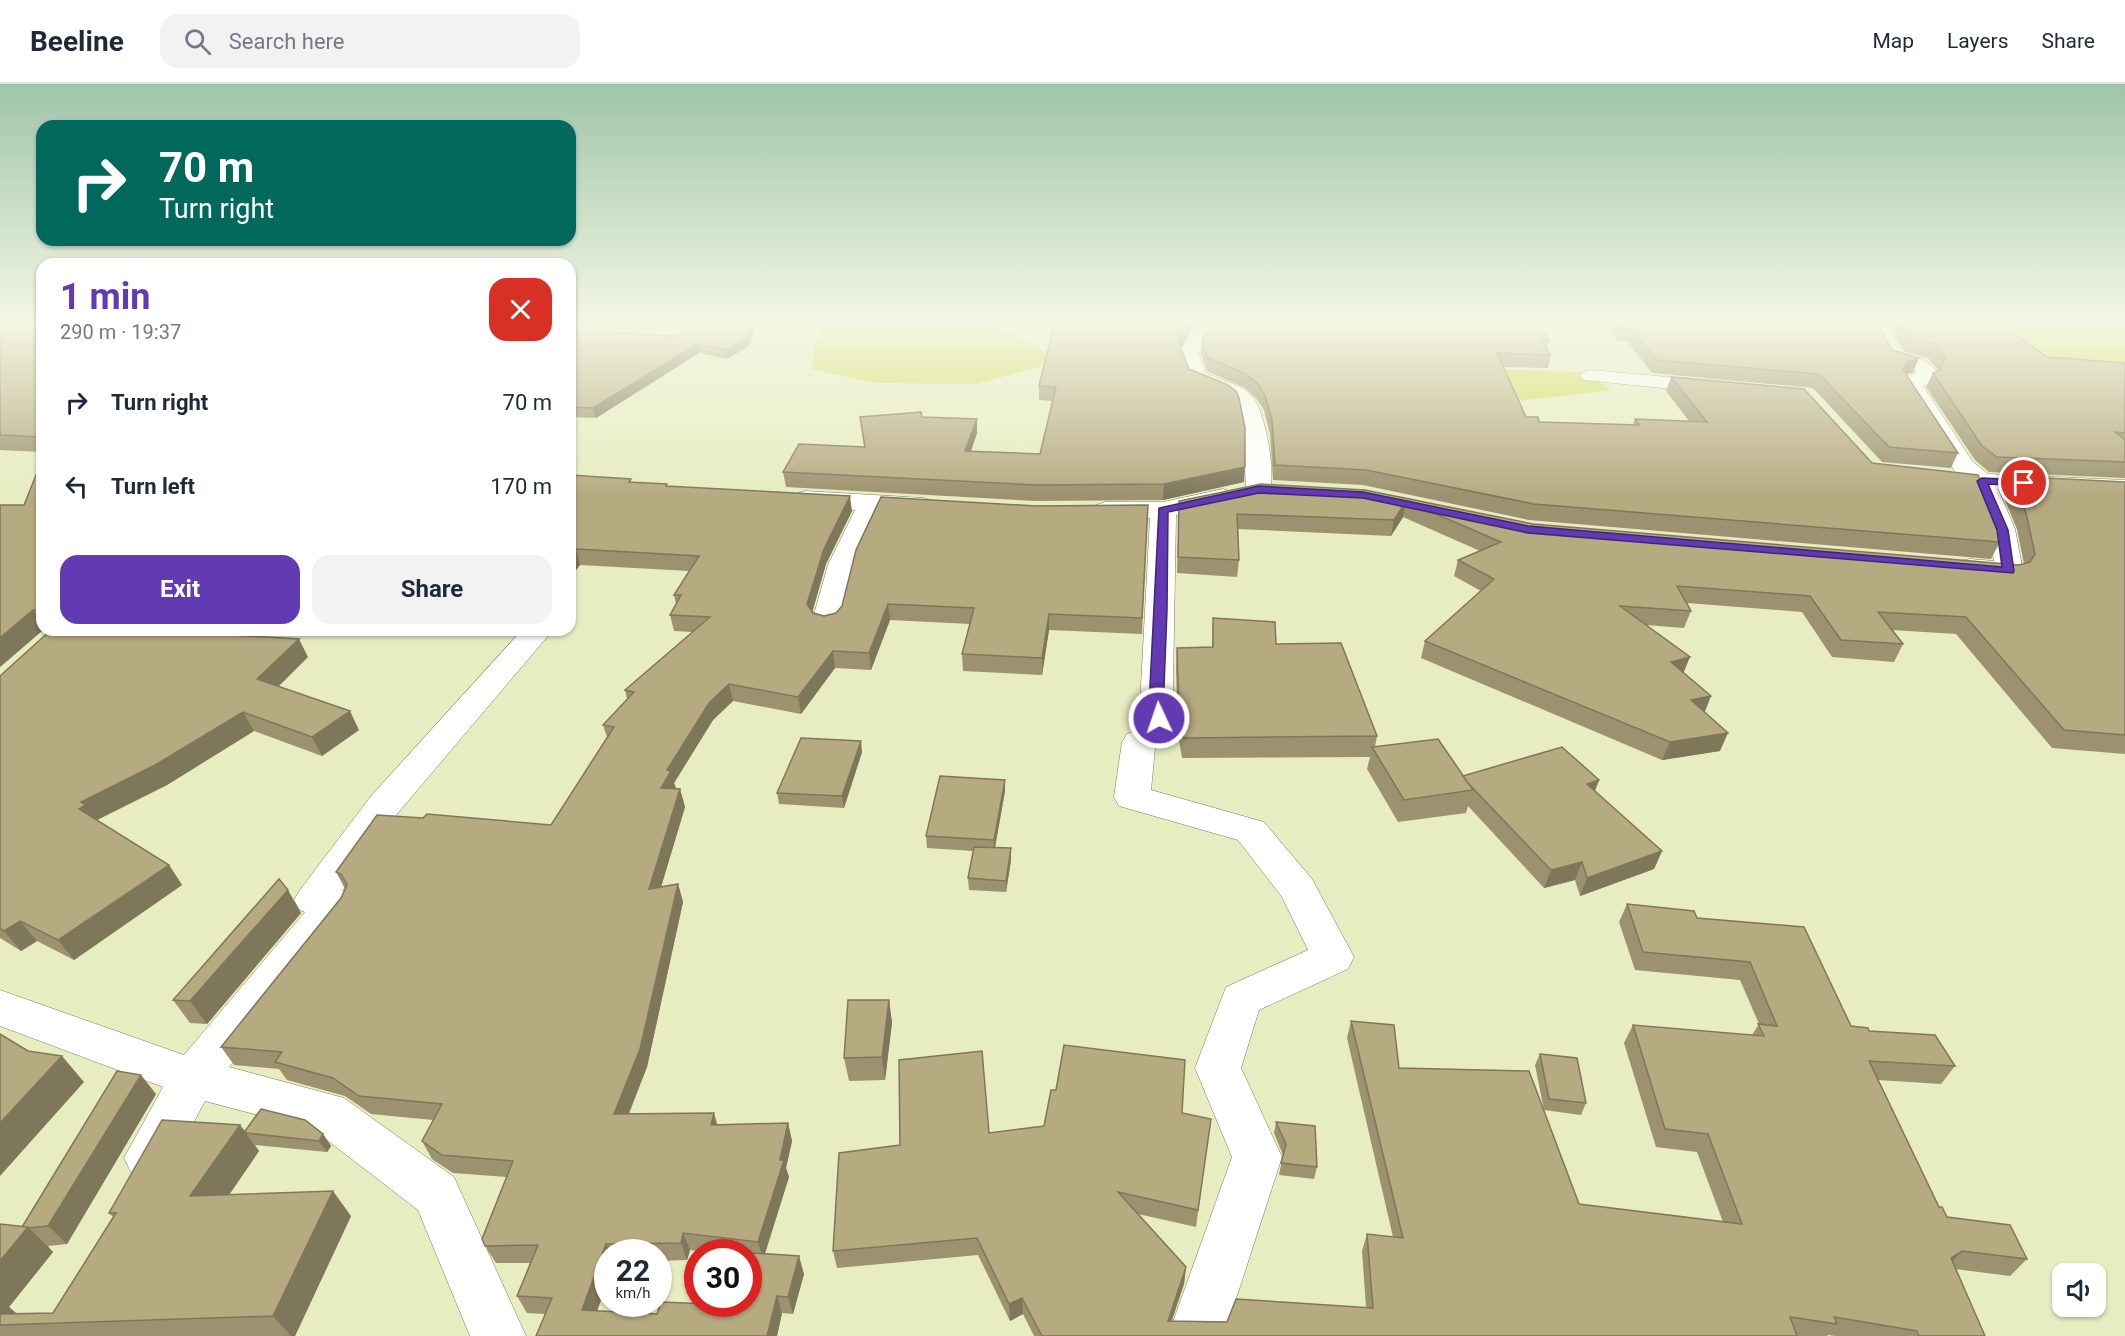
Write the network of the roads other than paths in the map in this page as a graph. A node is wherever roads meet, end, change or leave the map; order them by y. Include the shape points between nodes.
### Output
1 (1201, 379) edge
2 (1629, 379) edge
3 (1923, 379) edge
4 (1735, 389) edge
5 (1938, 477) edge
6 (1982, 481) junction
7 (2125, 488) edge
8 (776, 497) edge
9 (871, 503) junction
10 (952, 507) edge
11 (1082, 510) edge
12 (1162, 510) junction
13 (1950, 566) edge
14 (827, 621) edge
15 (533, 636) edge
16 (0, 1008) edge
17 (194, 1078) junction
18 (131, 1190) edge
19 (498, 1336) edge
20 (1196, 1336) edge

1 - 12 street via 1242,398 1247,405 1270,490
2 - 4 street
3 - 6 street via 1910,383 1964,467
5 - 6 street
6 - 7 street
6 - 13 street via 2002,530 2008,571
8 - 9 street
9 - 10 street
9 - 14 street via 842,565
11 - 12 street
12 - 20 street via 1159,735 1138,742 1132,797 1251,831 1298,889 1333,957 1241,999 1218,1068 1257,1157
15 - 17 street via 384,805 314,900 335,904
16 - 17 street
17 - 18 street
17 - 19 street via 327,1113 436,1194

